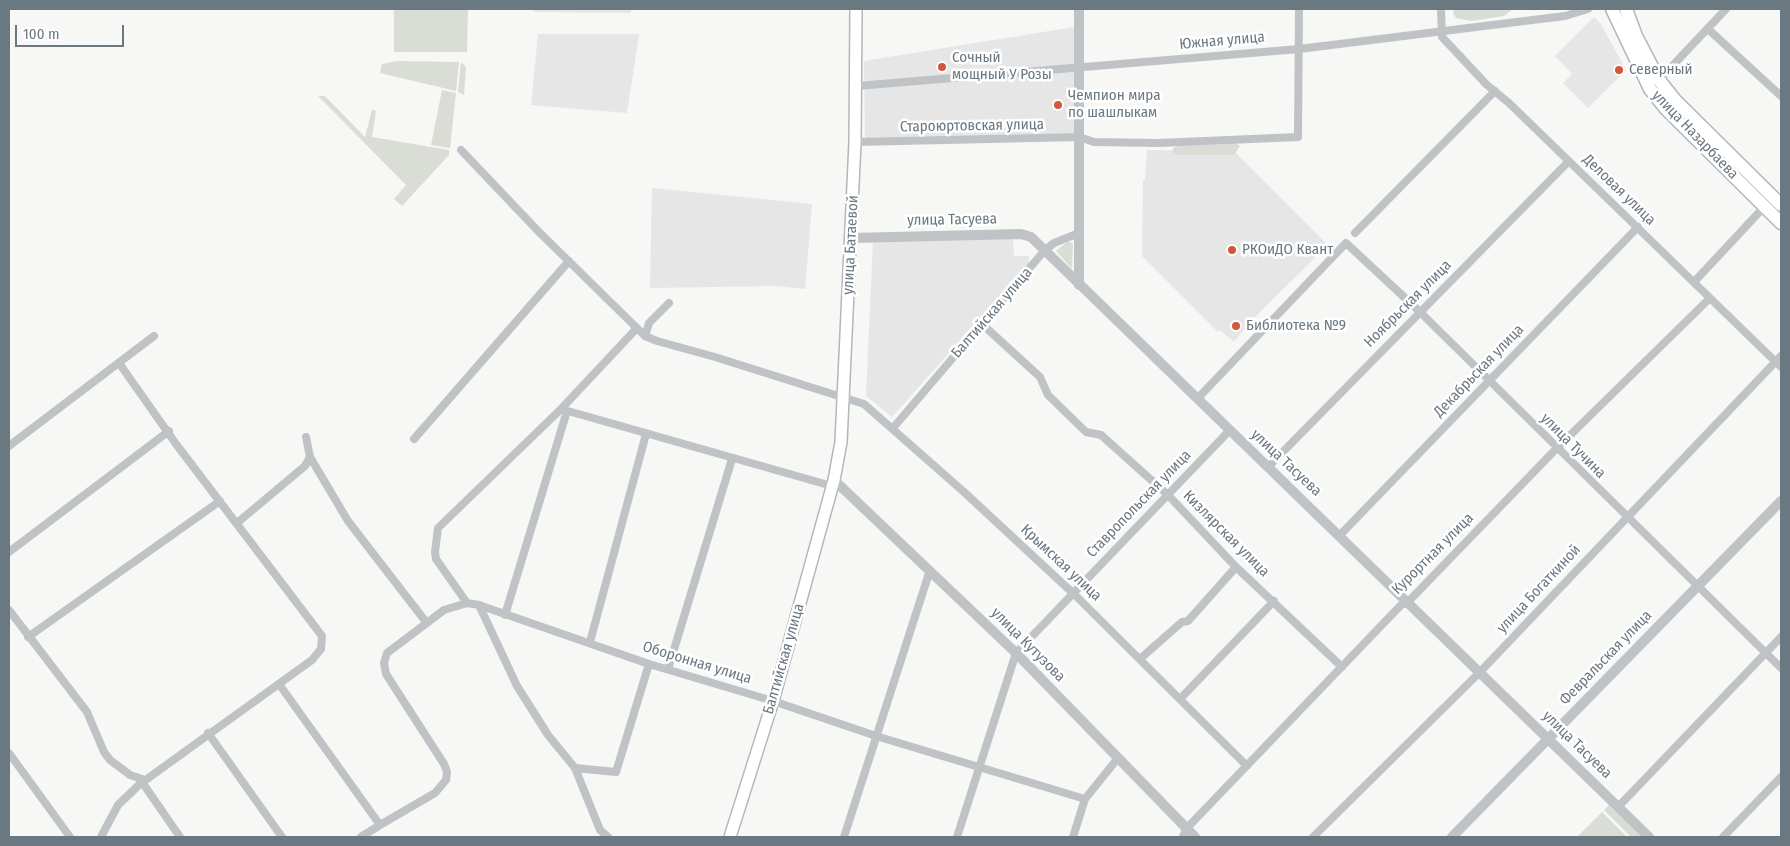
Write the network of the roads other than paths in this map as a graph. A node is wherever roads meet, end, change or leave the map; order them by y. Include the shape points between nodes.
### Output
1 (856, 9) edge
2 (1079, 9) edge
3 (1299, 9) edge
4 (1441, 9) edge
5 (1588, 9) edge
6 (1612, 9) edge
7 (1626, 9) edge
8 (1726, 9) edge
9 (1708, 29) junction
10 (1442, 32) junction
11 (1299, 48) junction
12 (1078, 66) junction
13 (1659, 80) junction
14 (857, 86) junction
15 (1495, 91) junction
16 (1781, 96) edge
17 (1080, 138) junction
18 (855, 142) junction
19 (460, 150) dead end
20 (1569, 161) junction
21 (1776, 201) edge
22 (1781, 223) edge
23 (1638, 227) junction
24 (1079, 233) junction
25 (1355, 234) dead end
26 (851, 238) junction
27 (1045, 250) junction
28 (569, 262) junction
29 (1694, 282) junction
30 (1079, 285) junction
31 (1710, 298) junction
32 (669, 303) dead end
33 (1419, 312) junction
34 (982, 324) junction
35 (637, 328) junction
36 (154, 336) dead end
37 (645, 336) junction
38 (1779, 362) edge
39 (119, 363) junction
40 (1489, 380) junction
41 (843, 398) junction
42 (1198, 398) junction
43 (564, 410) junction
44 (893, 428) junction
45 (1230, 430) junction
46 (169, 431) junction
47 (646, 434) junction
48 (306, 437) dead end
49 (414, 438) dead end
50 (9, 446) edge
51 (1556, 448) junction
52 (310, 458) junction
53 (732, 459) junction
54 (1268, 467) junction
55 (833, 483) junction
56 (1168, 495) junction
57 (220, 501) junction
58 (1781, 501) edge
59 (1626, 517) junction
60 (236, 523) junction
61 (1340, 535) junction
62 (9, 552) edge
63 (1236, 567) junction
64 (930, 570) junction
65 (1697, 586) junction
66 (1072, 594) junction
67 (1274, 601) junction
68 (467, 603) junction
69 (1407, 603) junction
70 (479, 605) junction
71 (9, 610) edge
72 (505, 615) junction
73 (426, 622) junction
74 (1781, 636) edge
75 (28, 637) junction
76 (590, 642) junction
77 (1016, 652) junction
78 (1765, 653) junction
79 (1141, 658) junction
80 (649, 664) junction
81 (1342, 667) junction
82 (1781, 668) edge
83 (668, 669) junction
84 (1480, 672) junction
85 (279, 684) junction
86 (1181, 698) junction
87 (773, 701) junction
88 (208, 734) junction
89 (876, 736) junction
90 (1549, 738) junction
91 (9, 753) edge
92 (1118, 758) junction
93 (1247, 766) junction
94 (979, 767) junction
95 (575, 768) junction
96 (1781, 777) edge
97 (144, 781) junction
98 (1085, 799) junction
99 (1619, 806) junction
100 (380, 825) junction
101 (1185, 833) edge
102 (605, 836) edge
103 (70, 837) edge
104 (101, 837) edge
105 (180, 837) edge
106 (282, 837) edge
107 (361, 837) edge
108 (730, 837) edge
109 (844, 837) edge
110 (957, 837) edge
111 (1073, 837) edge
112 (1195, 837) edge
113 (1313, 837) edge
114 (1452, 837) edge
115 (1649, 837) edge
116 (1723, 837) edge

1 - 14 main road, улица Батаевой
2 - 12 street
3 - 11 street
4 - 10 street
5 - 10 street, Южная улица via 1564,16
6 - 21 main road, улица Назарбаева via 1637,67 1666,109
7 - 13 main road, улица Назарбаева
8 - 9 street
9 - 13 street
9 - 16 street
10 - 11 street, Южная улица
10 - 15 street, Деловая улица via 1442,37
11 - 12 street, Южная улица
11 - 17 street, Староюртовская улица via 1298,137 1158,143 1094,142
12 - 14 street, Южная улица
12 - 17 street
13 - 21 main road, улица Назарбаева
14 - 18 main road, улица Батаевой
15 - 20 street, Деловая улица
15 - 25 street
17 - 18 street, Староюртовская улица
17 - 24 street
18 - 26 main road, улица Батаевой
19 - 28 street
20 - 23 street, Деловая улица
20 - 33 street, Ноябрьская улица
21 - 22 main road, улица Назарбаева
21 - 29 street
23 - 29 street, Деловая улица
23 - 40 street, Декабрьская улица
24 - 27 street, Балтийская улица
24 - 30 street
26 - 27 street, улица Тасуева via 1021,234 1031,237
26 - 41 main road, улица Батаевой
27 - 30 street, улица Тасуева
27 - 34 street, Балтийская улица
28 - 35 street
28 - 49 street
29 - 31 street, Деловая улица
30 - 42 street, улица Тасуева
31 - 38 street, Деловая улица
31 - 51 street, Курортная улица
32 - 37 street via 649,323
33 - 40 street, улица Тучина
33 - 42 street, улица Тучина via 1346,243
33 - 54 street, Ноябрьская улица
34 - 44 street, Балтийская улица
34 - 56 street, Кизлярская улица via 1040,378 1048,395 1086,432 1101,435
35 - 37 street
35 - 43 street
36 - 39 street
37 - 41 street, Крымская улица
38 - 59 street, улица Богаткиной
39 - 46 street
39 - 50 street
40 - 51 street, улица Тучина
40 - 61 street, Декабрьская улица
41 - 44 street, Крымская улица via 864,404
41 - 55 main road, улица Батаевой
42 - 45 street, улица Тасуева
43 - 47 street
43 - 68 street via 438,528 436,558
43 - 72 street
44 - 66 street, Крымская улица
45 - 54 street, улица Тасуева
45 - 56 street, Ставропольская улица
46 - 57 street
46 - 62 street
47 - 53 street
47 - 76 street
48 - 52 street
51 - 59 street, улица Тучина
51 - 69 street, Курортная улица
52 - 60 street via 305,466
52 - 73 street via 348,521
53 - 55 street
53 - 83 street
54 - 61 street, улица Тасуева
55 - 64 street, улица Кутузова
55 - 87 main road, Балтийская улица
56 - 63 street, Кизлярская улица
56 - 66 street, Ставропольская улица
57 - 60 street
57 - 75 street
58 - 65 street, Февральская улица
59 - 65 street, улица Тучина
59 - 84 street, улица Богаткиной
60 - 85 street via 322,636 321,649 312,660
61 - 69 street, улица Тасуева
63 - 67 street, Кизлярская улица
63 - 79 street via 1188,621 1182,622
64 - 77 street, улица Кутузова
64 - 89 street
65 - 78 street, улица Тучина
65 - 90 street, Февральская улица
66 - 77 street, Ставропольская улица
66 - 79 street, Крымская улица
67 - 81 street, Кизлярская улица
67 - 86 street
68 - 70 street, Оборонная улица
68 - 73 street, Оборонная улица via 455,605
69 - 81 street, Курортная улица via 1401,605
69 - 84 street, улица Тасуева
70 - 72 street, Оборонная улица
70 - 95 street via 517,686 548,735
71 - 75 street
72 - 76 street, Оборонная улица
73 - 100 street, Оборонная улица via 386,653 384,663 386,674 444,764 446,780 435,792
74 - 78 street
75 - 97 street via 87,712 110,760
76 - 80 street, Оборонная улица
77 - 92 street, улица Кутузова
77 - 94 street, Ставропольская улица
78 - 82 street, улица Тучина
78 - 99 street
79 - 86 street, Крымская улица
80 - 83 street, Оборонная улица
80 - 95 street via 616,772
81 - 93 street, Курортная улица
83 - 87 street, Оборонная улица
84 - 90 street, улица Тасуева
84 - 113 street, улица Богаткиной
85 - 88 street
85 - 100 street
86 - 93 street, Крымская улица
87 - 89 street, Оборонная улица
87 - 108 main road, Балтийская улица
88 - 97 street
88 - 106 street
89 - 94 street, Оборонная улица
89 - 109 street
90 - 99 street, улица Тасуева
90 - 114 street, Февральская улица
91 - 103 street
92 - 98 street
92 - 101 street, улица Кутузова
93 - 101 street, Курортная улица
94 - 98 street, Оборонная улица
94 - 110 street, Ставропольская улица
95 - 102 street
96 - 116 street
97 - 104 street via 118,804
97 - 105 street
98 - 111 street
99 - 115 street, улица Тасуева
100 - 107 street
101 - 112 street, улица Кутузова

